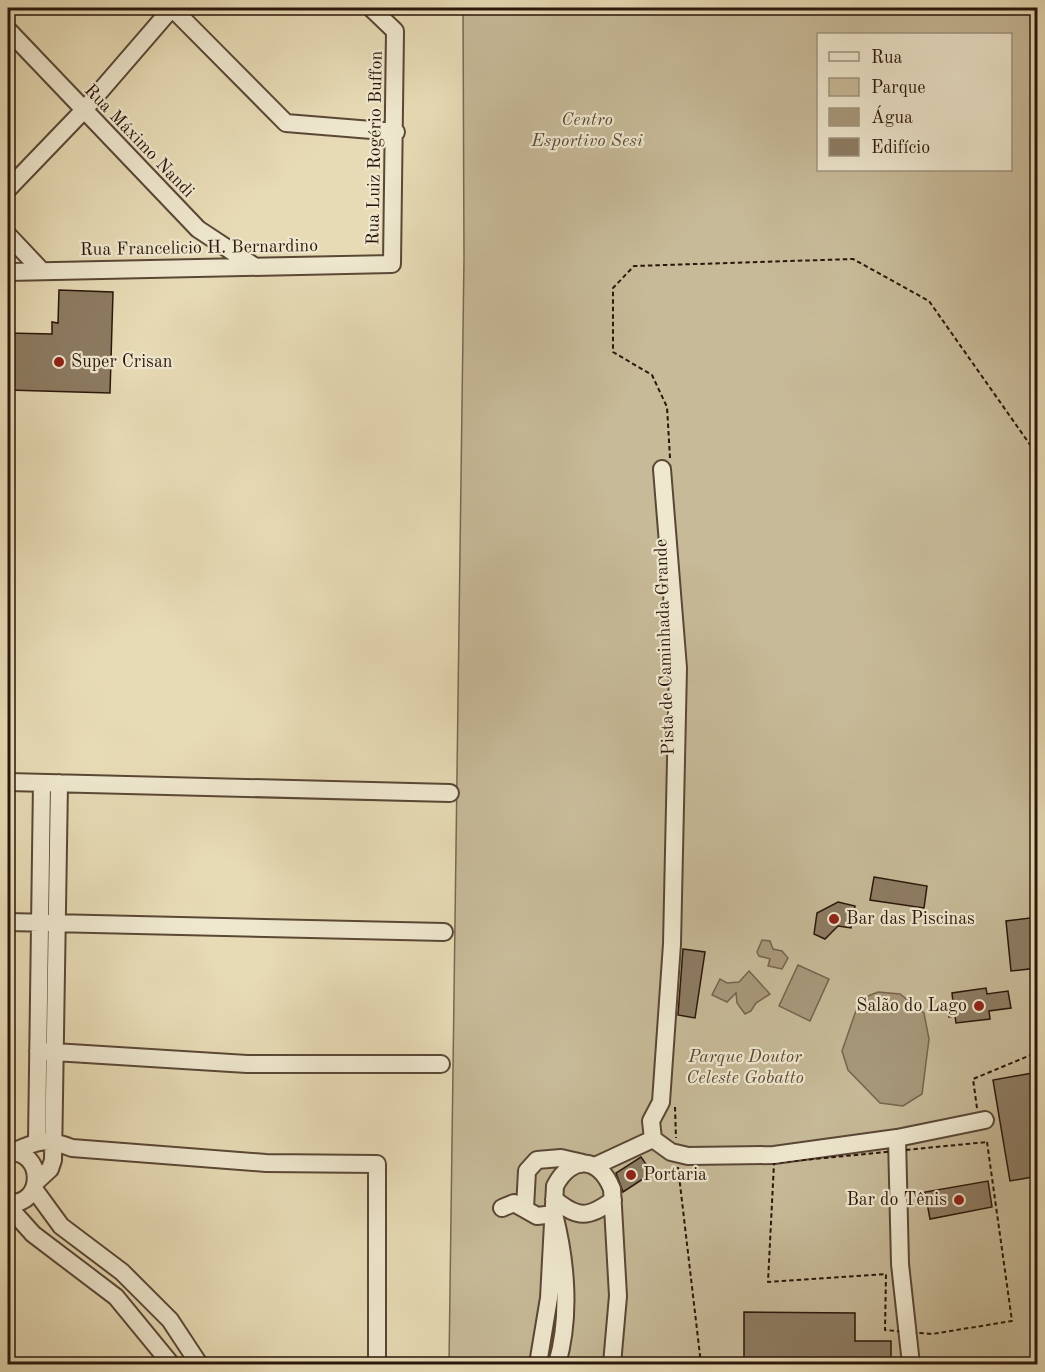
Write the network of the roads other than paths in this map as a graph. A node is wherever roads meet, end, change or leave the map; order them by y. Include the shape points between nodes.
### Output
1 (172, 8) edge
2 (371, 8) edge
3 (8, 30) edge
4 (83, 111) junction
5 (396, 132) junction
6 (8, 189) edge
7 (8, 235) edge
8 (392, 264) joint
9 (254, 266) junction
10 (42, 270) junction
11 (8, 272) edge
12 (666, 465) road end
13 (8, 782) edge
14 (42, 783) junction
15 (59, 783) junction
16 (450, 793) dead end
17 (8, 922) edge
18 (48, 923) junction
19 (444, 932) dead end
20 (46, 1051) junction
21 (441, 1064) dead end
22 (981, 1114) road end
23 (897, 1138) junction
24 (653, 1139) junction
25 (45, 1141) junction
26 (11, 1151) edge
27 (590, 1164) junction
28 (35, 1185) junction
29 (613, 1200) junction
30 (8, 1204) edge
31 (554, 1206) junction
32 (502, 1208) dead end
33 (525, 1208) junction
34 (171, 1365) edge
35 (199, 1365) edge
36 (377, 1365) edge
37 (538, 1365) edge
38 (557, 1365) edge
39 (612, 1365) edge
40 (911, 1365) edge

1 - 4 street
1 - 5 street via 286,123
2 - 5 street, Rua Luiz Rogério Buffon via 396,31
3 - 4 street, Rua Máximo Nandi
4 - 6 street
4 - 9 street, Rua Máximo Nandi via 198,229
5 - 8 street, Rua Luiz Rogério Buffon
7 - 10 street
8 - 9 street, Rua Francelicio H. Bernardino
9 - 10 street, Rua Francelicio H. Bernardino
10 - 11 street, Rua Francelicio H. Bernardino
12 - 24 street via 678,668 672,944 661,1102 651,1121
13 - 14 street
14 - 15 street
14 - 18 street
15 - 16 street
15 - 18 street
17 - 18 street
18 - 19 street
18 - 20 street
20 - 21 street via 247,1064
20 - 25 street
22 - 23 street
23 - 24 street via 774,1155 676,1152
23 - 40 street via 900,1264
24 - 27 street
25 - 26 street
25 - 28 street via 51,1169
25 - 36 street via 72,1149 266,1163 377,1164
26 - 28 street via 29,1158 34,1165
27 - 29 street via 607,1175
27 - 31 street via 571,1166 562,1174 555,1186
27 - 33 street via 561,1158 537,1160 527,1171
28 - 30 street via 22,1201
28 - 35 street via 61,1226 122,1272 170,1320
29 - 31 street via 600,1209 578,1215
29 - 39 street via 618,1296
30 - 34 street via 33,1234 116,1297
31 - 33 street via 537,1216
31 - 37 street via 549,1298
31 - 38 street via 564,1275 564,1324
32 - 33 street via 514,1203

